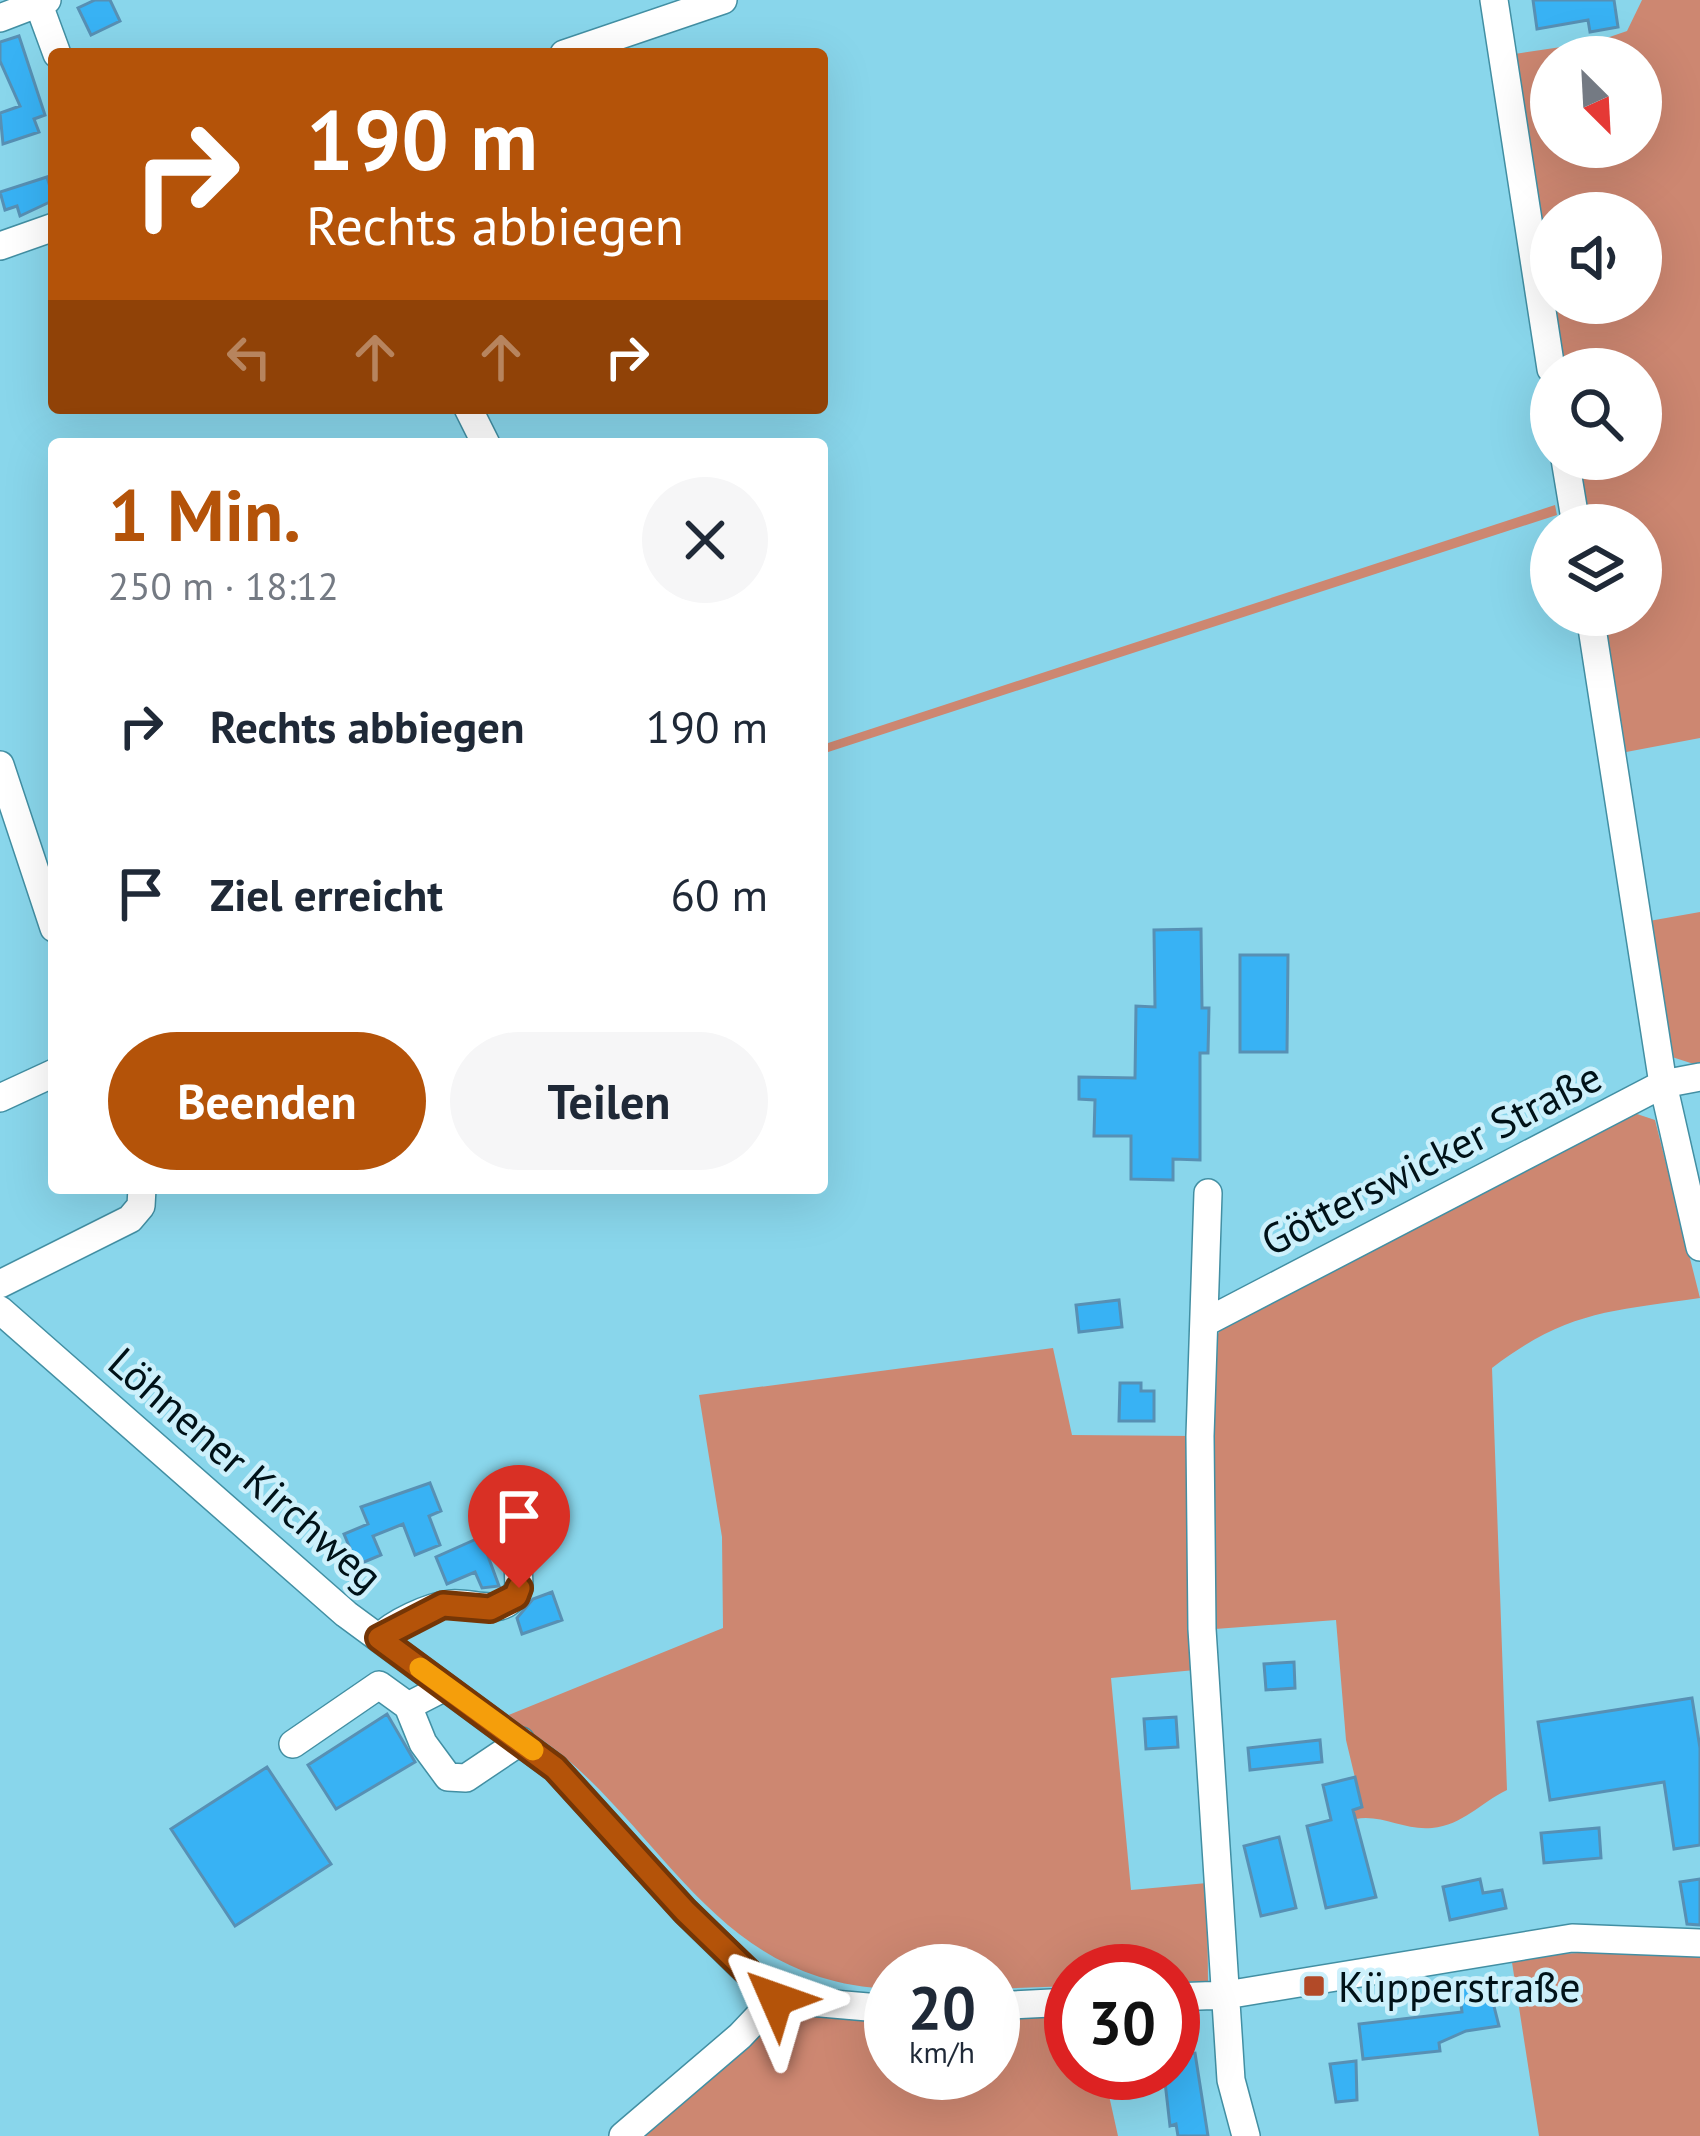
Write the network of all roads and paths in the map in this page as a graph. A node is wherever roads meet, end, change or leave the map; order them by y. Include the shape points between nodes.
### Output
1 (723, 0) edge
2 (1494, 0) edge
3 (43, 2) edge
4 (0, 18) edge
5 (56, 48) edge
6 (582, 48) edge
7 (48, 229) edge
8 (0, 246) edge
9 (1548, 348) edge
10 (1592, 636) edge
11 (0, 765) edge
12 (48, 910) edge
13 (48, 1075) edge
14 (1700, 1078) edge
15 (1664, 1084) junction
16 (0, 1098) edge
17 (1208, 1193) dead end
18 (142, 1194) edge
19 (1700, 1247) edge
20 (0, 1283) edge
21 (0, 1310) edge
22 (1204, 1323) junction
23 (518, 1562) dead end
24 (379, 1638) junction
25 (445, 1687) junction
26 (408, 1706) junction
27 (521, 1741) junction
28 (293, 1744) dead end
29 (1700, 1943) edge
30 (1226, 1994) junction
31 (1200, 1995) edge
32 (776, 1999) junction
33 (864, 2007) edge
34 (622, 2136) edge
35 (1246, 2136) edge

1 - 6 street
2 - 9 street
3 - 4 street
3 - 5 street
7 - 8 street
10 - 15 street
11 - 12 street
13 - 16 street
14 - 15 street, Götterswicker Straße
15 - 19 street
15 - 22 street, Götterswicker Straße
17 - 22 street
18 - 20 street via 130,1219
21 - 24 street, Löhnener Kirchweg
22 - 30 street via 1203,1670
23 - 24 street via 519,1588 506,1603 443,1605
24 - 25 street, Löhnener Kirchweg
25 - 26 street
25 - 27 street, Löhnener Kirchweg
26 - 27 street via 448,1778 466,1778
26 - 28 street via 380,1685
27 - 32 street, Löhnener Kirchweg
29 - 30 street via 1572,1938
30 - 31 street
30 - 35 street via 1231,2080
32 - 33 street
32 - 34 street

